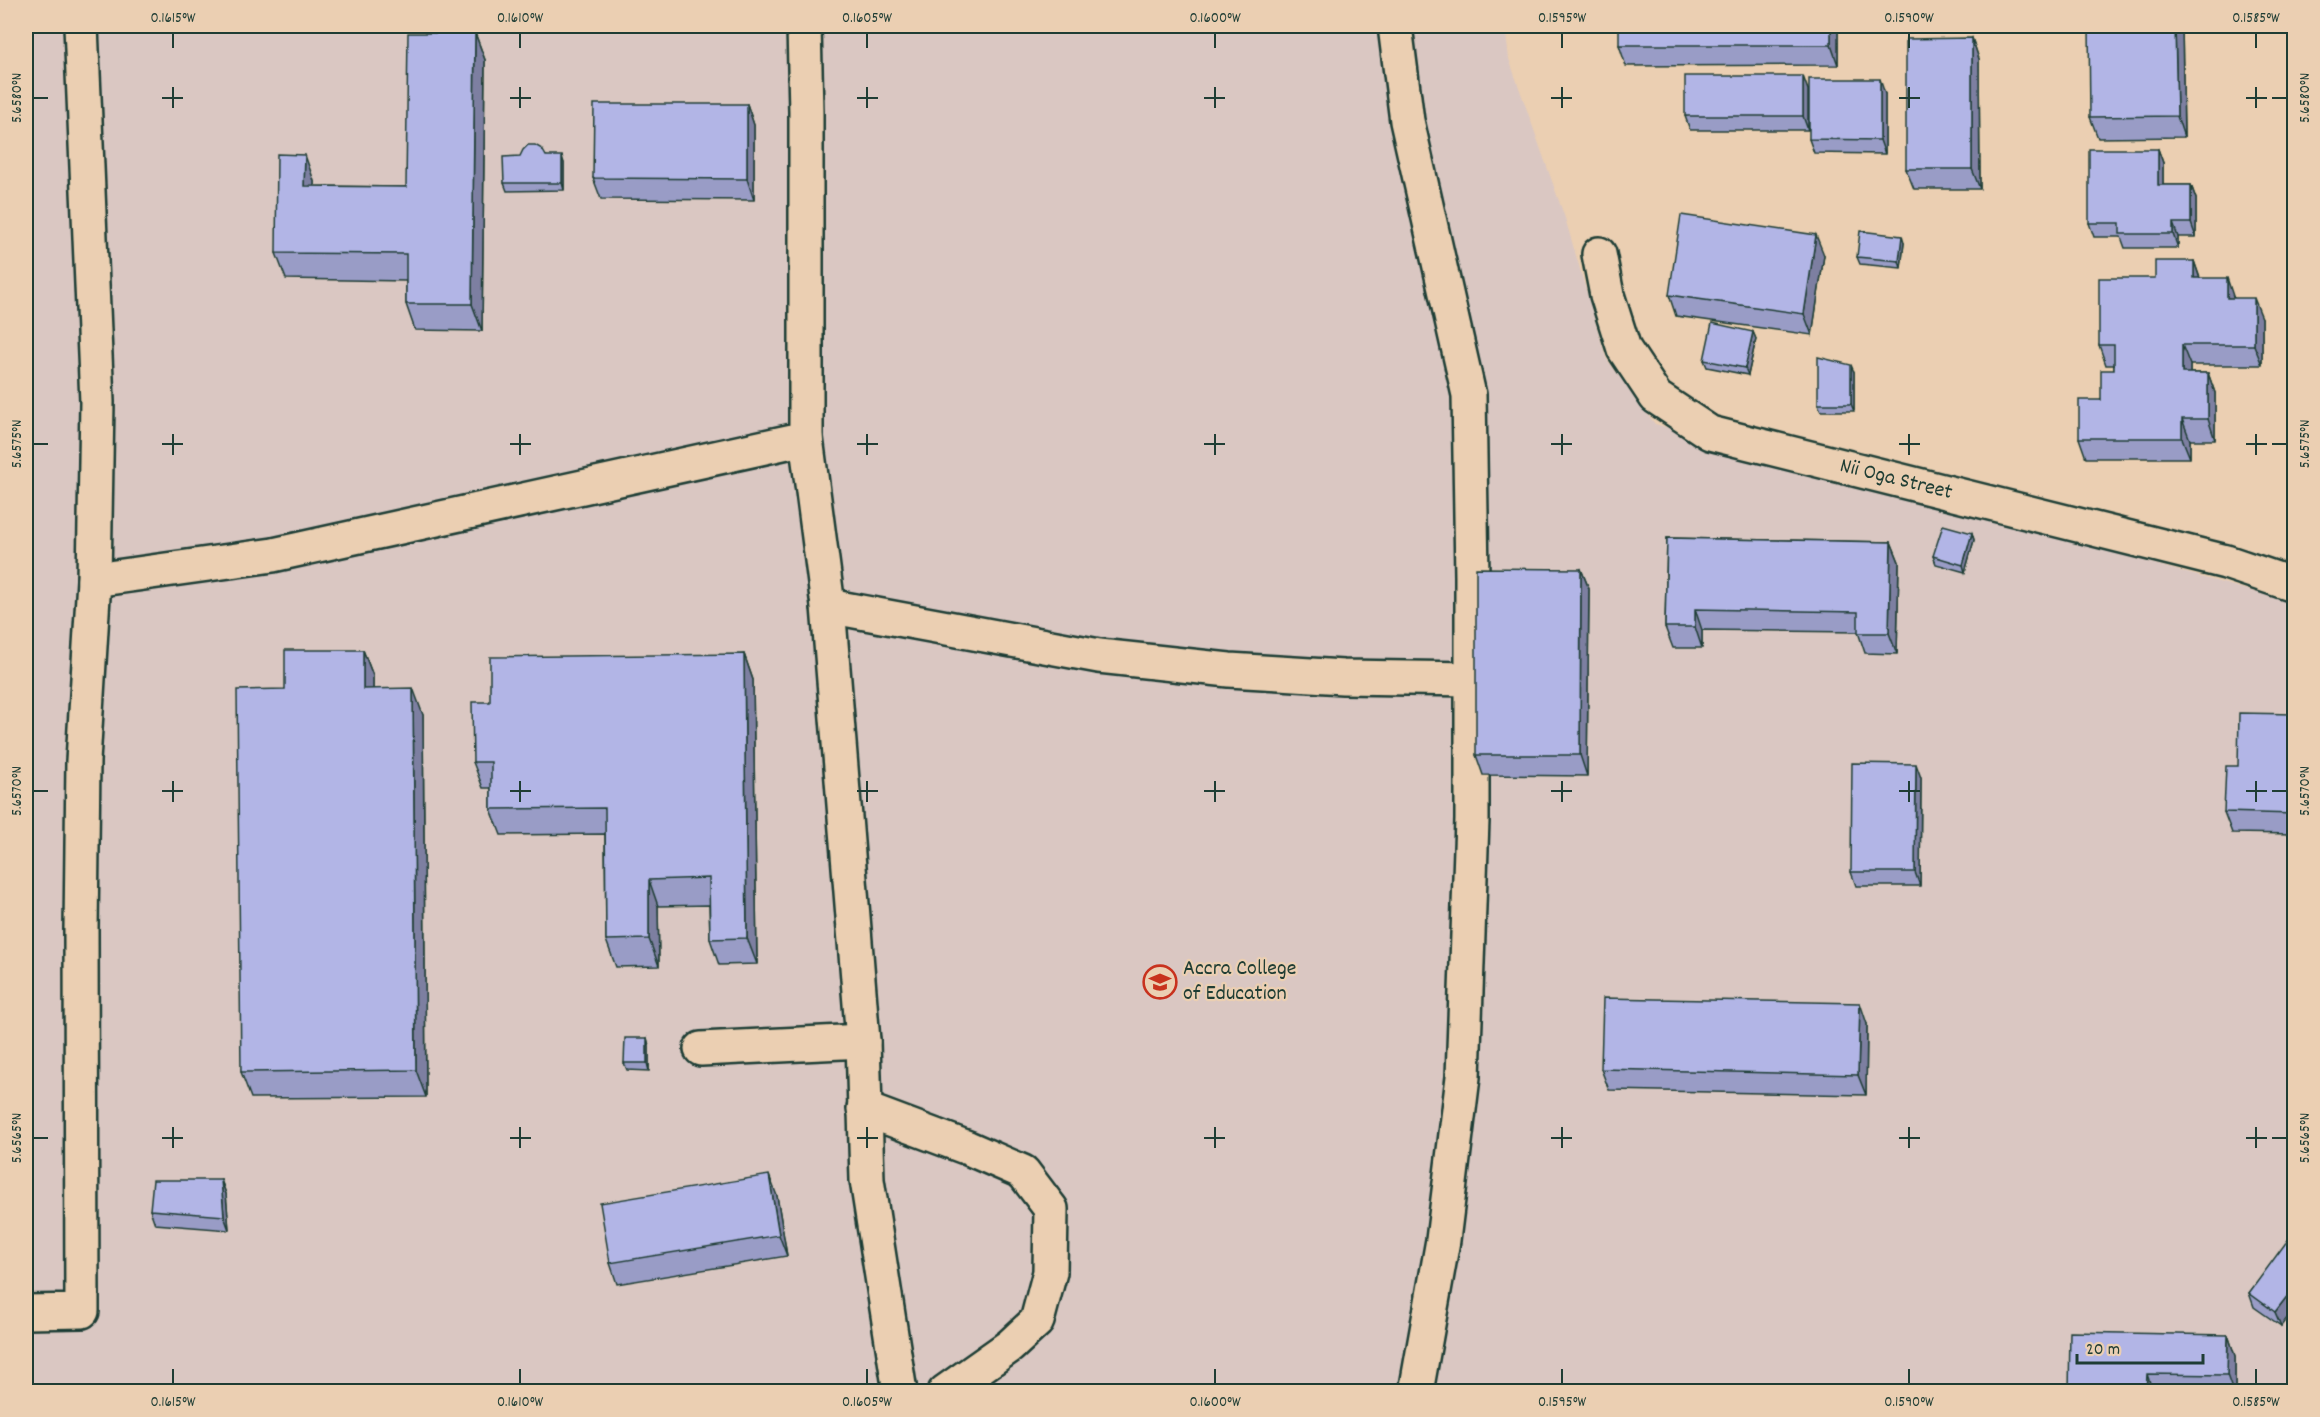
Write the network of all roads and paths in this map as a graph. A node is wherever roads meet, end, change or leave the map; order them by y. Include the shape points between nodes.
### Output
1 (81, 26) edge
2 (804, 26) edge
3 (1395, 26) edge
4 (1599, 254) dead end
5 (806, 438) junction
6 (94, 580) junction
7 (2295, 585) edge
8 (828, 606) junction
9 (1472, 680) junction
10 (863, 1041) junction
11 (701, 1049) dead end
12 (864, 1109) junction
13 (26, 1312) edge
14 (900, 1392) edge
15 (945, 1392) edge
16 (1416, 1392) edge

1 - 6 street via 97,402
2 - 5 street
3 - 9 street via 1407,121 1469,395
4 - 7 street, Nii Oga Street via 1624,349 1656,397 1710,433 2226,562
5 - 6 street via 273,555
5 - 8 street
6 - 13 street via 83,761 82,1311
8 - 9 street via 1099,656 1240,671
8 - 10 street
9 - 16 street via 1472,820 1463,1077 1443,1240
10 - 11 street
10 - 12 street
12 - 14 street via 867,1180
12 - 15 street via 1023,1172 1051,1209 1050,1272 1037,1321 1010,1346

